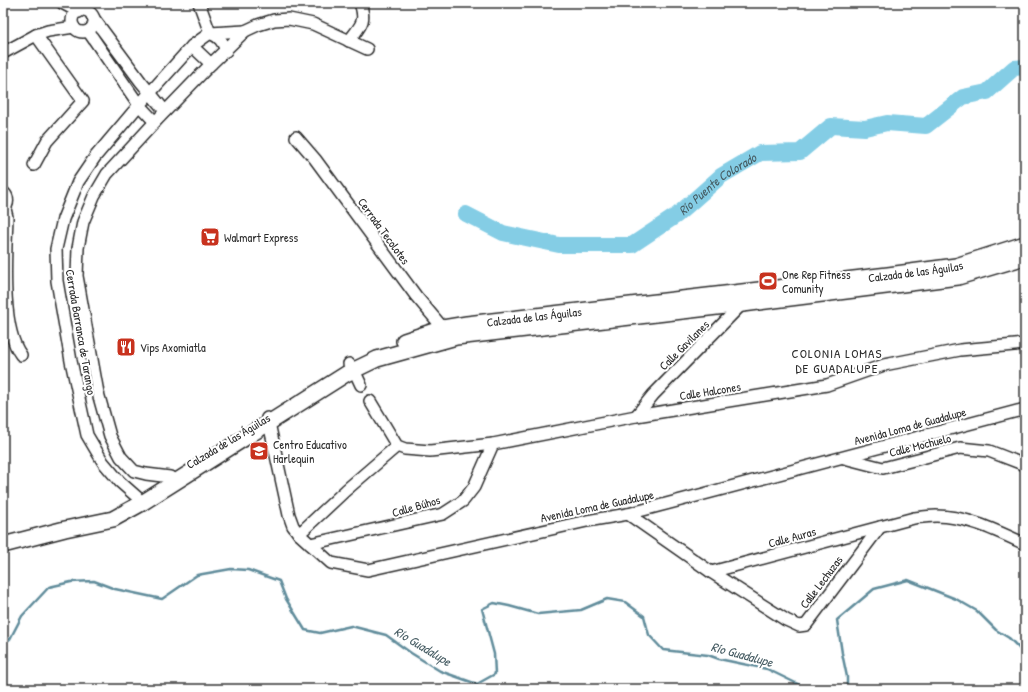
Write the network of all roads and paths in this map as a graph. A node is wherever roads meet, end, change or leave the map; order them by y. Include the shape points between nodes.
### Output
1 (62, 3) edge
2 (199, 3) edge
3 (360, 3) edge
4 (79, 12) junction
5 (92, 16) junction
6 (74, 27) junction
7 (88, 31) junction
8 (245, 31) junction
9 (210, 33) junction
10 (36, 35) junction
11 (349, 41) junction
12 (192, 46) junction
13 (368, 49) dead end
14 (226, 50) junction
15 (3, 53) edge
16 (211, 64) junction
17 (141, 82) junction
18 (130, 91) junction
19 (149, 93) junction
20 (139, 105) junction
21 (165, 112) junction
22 (155, 122) junction
23 (296, 137) dead end
24 (34, 165) dead end
25 (3, 192) edge
26 (4, 209) edge
27 (1025, 244) edge
28 (1025, 257) edge
29 (751, 291) junction
30 (743, 304) junction
31 (6, 324) edge
32 (443, 328) junction
33 (456, 337) junction
34 (1025, 344) edge
35 (21, 355) dead end
36 (351, 367) junction
37 (361, 385) dead end
38 (370, 401) dead end
39 (1025, 409) edge
40 (636, 416) junction
41 (268, 421) junction
42 (493, 444) junction
43 (397, 446) junction
44 (843, 458) junction
45 (1025, 465) edge
46 (134, 471) junction
47 (170, 476) junction
48 (120, 482) junction
49 (137, 497) junction
50 (628, 514) junction
51 (89, 523) junction
52 (880, 527) junction
53 (300, 534) junction
54 (310, 544) junction
55 (1025, 544) edge
56 (3, 545) edge
57 (711, 572) junction

1 - 4 street
2 - 9 street
3 - 11 street via 363,10 362,23
4 - 5 street via 87,11
4 - 6 street via 72,20
5 - 7 street via 94,25
5 - 17 street
6 - 7 street via 80,32
6 - 10 street
7 - 18 street
8 - 9 street, Cerrada Barranca de Tarango
8 - 11 street, Cerrada Barranca de Tarango via 274,20 289,19 313,24
8 - 14 street, Cerrada Barranca de Tarango
9 - 12 street, Cerrada Barranca de Tarango
9 - 14 street via 224,43
10 - 15 street
10 - 24 street via 83,101 47,141
11 - 13 street, Cerrada Barranca de Tarango
12 - 16 street
12 - 19 street, Cerrada Barranca de Tarango
14 - 16 street, Cerrada Barranca de Tarango
16 - 21 street, Cerrada Barranca de Tarango
17 - 18 street
17 - 19 street
18 - 20 street
19 - 20 street, Cerrada Barranca de Tarango
19 - 21 street
20 - 22 street
20 - 48 street, Cerrada Barranca de Tarango via 95,157 78,182 62,219 56,249 58,288 87,435 103,462
21 - 22 street, Cerrada Barranca de Tarango
22 - 46 street, Cerrada Barranca de Tarango via 107,174 83,222 78,248 77,276 98,393 110,436 121,458
23 - 32 street, Cerrada Tecolotes via 316,159 416,296
25 - 26 street via 8,200 8,205
26 - 31 street via 7,217
27 - 29 main road, Calzada de las Águilas via 956,266
28 - 30 main road, Calzada de las Águilas via 958,277
29 - 30 street, Calle Gavilanes
29 - 32 main road, Calzada de las Águilas
30 - 33 main road, Calzada de las Águilas
30 - 40 street, Calle Gavilanes via 653,395
31 - 35 street
32 - 33 street, Cerrada Tecolotes
32 - 36 main road, Calzada de las Águilas via 396,344
33 - 36 main road, Calzada de las Águilas
34 - 40 street, Calle Halcones via 960,350 884,365 827,385
36 - 37 street
36 - 41 main road, Calzada de las Águilas via 305,391
38 - 43 street
39 - 44 street, Avenida Loma de Guadalupe
40 - 42 street, Calle Halcones
41 - 47 main road, Calzada de las Águilas
41 - 51 main road, Calzada de las Águilas via 142,503 112,519
41 - 53 street, Avenida Loma de Guadalupe via 289,515 293,526
42 - 43 street, Calle Halcones via 430,451
42 - 54 street, Calle Búhos via 474,487 462,501 443,514
43 - 53 street
44 - 45 street, Calle Mochuelo via 883,468 960,448 989,451
44 - 50 street, Avenida Loma de Guadalupe
46 - 47 street
46 - 48 street
47 - 49 main road, Calzada de las Águilas
48 - 49 street, Cerrada Barranca de Tarango
49 - 51 main road, Calzada de las Águilas
50 - 54 street, Avenida Loma de Guadalupe via 368,570 331,563
50 - 57 street, Calle Lechuzas
51 - 56 main road, Calzada de las Águilas
52 - 55 street via 914,518 937,516 968,520
52 - 57 street, Calle Auras
52 - 57 street, Calle Lechuzas via 806,625 799,626 786,620
53 - 54 street, Avenida Loma de Guadalupe

